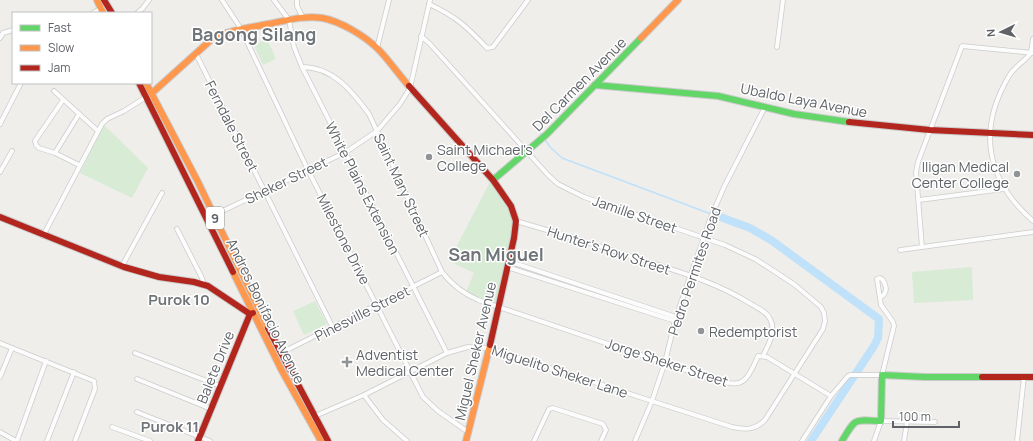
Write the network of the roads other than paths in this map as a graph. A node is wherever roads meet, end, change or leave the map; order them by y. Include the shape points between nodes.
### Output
1 (97, 0) edge
2 (149, 0) edge
3 (222, 0) edge
4 (274, 0) edge
5 (298, 0) edge
6 (389, 0) edge
7 (528, 0) edge
8 (678, 0) edge
9 (783, 0) edge
10 (430, 2) edge
11 (106, 3) edge
12 (102, 11) edge
13 (111, 12) edge
14 (138, 12) edge
15 (303, 18) junction
16 (289, 20) junction
17 (241, 29) junction
18 (12, 30) edge
19 (421, 36) junction
20 (0, 38) edge
21 (1033, 39) edge
22 (777, 47) dead end
23 (377, 48) junction
24 (1032, 53) edge
25 (196, 54) junction
26 (302, 67) junction
27 (20, 84) edge
28 (140, 84) edge
29 (146, 84) edge
30 (595, 85) junction
31 (410, 88) junction
32 (54, 91) dead end
33 (149, 95) junction
34 (63, 100) junction
35 (765, 106) junction
36 (79, 114) junction
37 (0, 124) edge
38 (930, 130) junction
39 (98, 131) junction
40 (377, 131) junction
41 (990, 133) junction
42 (1033, 135) edge
43 (12, 151) dead end
44 (528, 151) junction
45 (346, 152) junction
46 (55, 153) junction
47 (80, 165) junction
48 (308, 170) junction
49 (0, 172) edge
50 (493, 180) junction
51 (1004, 189) junction
52 (264, 191) junction
53 (162, 193) dead end
54 (919, 200) junction
55 (214, 215) junction
56 (0, 217) edge
57 (516, 220) junction
58 (1033, 221) edge
59 (177, 229) dead end
60 (1033, 232) edge
61 (43, 236) junction
62 (704, 237) junction
63 (922, 247) junction
64 (900, 250) dead end
65 (508, 264) junction
66 (122, 266) junction
67 (442, 272) junction
68 (689, 276) junction
69 (204, 285) junction
70 (413, 287) junction
71 (880, 298) dead end
72 (377, 305) junction
73 (498, 307) junction
74 (260, 309) junction
75 (252, 313) junction
76 (675, 319) junction
77 (333, 328) junction
78 (0, 343) edge
79 (12, 348) junction
80 (488, 348) junction
81 (135, 353) dead end
82 (281, 353) junction
83 (447, 353) junction
84 (763, 356) junction
85 (46, 361) junction
86 (665, 362) junction
87 (74, 372) junction
88 (410, 372) junction
89 (794, 372) junction
90 (882, 375) junction
91 (0, 377) edge
92 (1024, 377) junction
93 (1033, 377) edge
94 (137, 379) dead end
95 (220, 386) junction
96 (364, 395) junction
97 (831, 396) junction
98 (652, 401) junction
99 (211, 409) junction
100 (137, 412) dead end
101 (314, 417) junction
102 (881, 422) junction
103 (907, 422) junction
104 (935, 422) dead end
105 (112, 427) dead end
106 (0, 432) edge
107 (468, 432) junction
108 (199, 439) edge
109 (17, 441) edge
110 (47, 441) edge
111 (75, 441) edge
112 (150, 441) edge
113 (210, 441) edge
114 (321, 441) edge
115 (328, 441) edge
116 (407, 441) edge
117 (466, 441) edge
118 (534, 441) edge
119 (601, 441) edge
120 (635, 441) edge
121 (802, 441) edge
122 (842, 441) edge
123 (874, 441) edge
124 (904, 441) edge
125 (1017, 441) edge

1 - 12 main road
2 - 14 street
3 - 17 street, Milestone Drive
4 - 16 street
5 - 15 street via 297,6
6 - 23 street
7 - 10 street via 489,49 461,21
8 - 30 main road, Del Carmen Avenue
9 - 22 street
10 - 19 street, Sheker Street
11 - 12 street
11 - 13 main road
15 - 16 main road
15 - 23 main road via 321,18 336,22
16 - 17 main road
16 - 26 street, White Plains Extension via 294,47
17 - 25 main road via 221,34
17 - 48 street, Milestone Drive
18 - 20 street via 3,33
19 - 31 street, Sheker Street
19 - 44 street, Jamille Street
21 - 24 street
23 - 31 main road
24 - 38 street via 962,46
24 - 41 street via 1011,73 1001,89 995,104
25 - 33 main road
25 - 52 street, Ferndale Street
26 - 40 street, Saint Mary Street via 323,70 347,87 369,114
26 - 45 street, White Plains Extension
27 - 37 street
28 - 33 main road, Andres Bonifacio Avenue / 9
29 - 33 main road, Andres Bonifacio Avenue / 9
30 - 35 main road, Ubaldo Laya Avenue via 718,96
30 - 44 main road, Del Carmen Avenue
31 - 40 street, Sheker Street
31 - 50 main road
32 - 34 street
33 - 39 street via 107,119
33 - 55 main road, Andres Bonifacio Avenue / 9
33 - 75 main road, Andres Bonifacio Avenue / 9
34 - 36 street
34 - 46 street via 35,141 39,148
35 - 38 main road, Ubaldo Laya Avenue via 794,114 840,121
35 - 62 street, Pedro Permites Road via 724,187
36 - 39 street
36 - 46 street
38 - 41 main road, Ubaldo Laya Avenue
38 - 54 street via 916,172
39 - 47 street
40 - 45 street, Sheker Street
40 - 67 street, Saint Mary Street
41 - 42 main road, Ubaldo Laya Avenue
41 - 51 street via 990,150
43 - 49 street
44 - 50 main road, Del Carmen Avenue
44 - 62 street, Jamille Street via 548,175 570,191
45 - 48 street, Sheker Street
45 - 70 street, White Plains Extension
46 - 47 street
47 - 61 street
48 - 52 street, Sheker Street
48 - 72 street, Milestone Drive
50 - 57 main road via 511,206
51 - 54 street
51 - 58 street
52 - 55 street, Sheker Street
52 - 77 street, Ferndale Street
53 - 66 street
54 - 63 street
55 - 74 main road, Andres Bonifacio Avenue / 9
56 - 61 main road
57 - 65 main road, Miguel Sheker Avenue
57 - 68 street, Hunter's Row Street
59 - 69 street
60 - 63 street
61 - 66 main road
62 - 68 street, Pedro Permites Road
62 - 89 street, Jamille Street via 755,260 795,286 824,313 823,329
63 - 64 street
65 - 73 main road, Miguel Sheker Avenue
65 - 76 street
65 - 76 street
66 - 69 main road via 159,277
67 - 70 street, Pinesville Street
67 - 73 street, Saint Mary Street via 465,295
68 - 76 street, Pedro Permites Road
68 - 84 street, Hunter's Row Street via 738,296 770,318 772,337
69 - 75 main road
70 - 72 street, Pinesville Street
70 - 83 street, White Plains Extension
71 - 90 street via 881,305 894,326
72 - 77 street, Pinesville Street
72 - 88 street, Milestone Drive
73 - 80 main road, Miguel Sheker Avenue
73 - 86 street, Jorge Sheker Street
74 - 75 main road
74 - 82 main road, Andres Bonifacio Avenue / 9
75 - 95 main road, Balete Drive
75 - 114 main road, Andres Bonifacio Avenue / 9
76 - 86 street, Pedro Permites Road
77 - 82 street, Pinesville Street
78 - 79 street
79 - 85 street
79 - 91 street
80 - 83 street, Miguelito Sheker Lane via 468,347
80 - 98 street, Miguelito Sheker Lane
80 - 107 main road, Miguel Sheker Avenue
81 - 95 street
82 - 101 main road, Andres Bonifacio Avenue / 9
83 - 88 street, Miguelito Sheker Lane
84 - 86 street, Jorge Sheker Street via 758,356 748,377 738,384 725,383
84 - 89 street
85 - 87 street
85 - 109 street
86 - 98 street, Pedro Permites Road
87 - 110 street
87 - 111 street via 94,381 95,389
88 - 96 street, Miguelito Sheker Lane
88 - 107 street, Milestone Drive via 423,397
89 - 97 street
89 - 98 street, Miguelito Sheker Lane via 765,420 752,428 732,427
90 - 92 main road via 925,378
90 - 97 street via 848,376
90 - 102 main road
92 - 93 main road
92 - 125 street
94 - 99 street
95 - 99 main road, Balete Drive
96 - 101 street, Miguelito Sheker Lane
96 - 116 street via 383,420
97 - 121 street
98 - 120 street, Pedro Permites Road
99 - 108 main road, Balete Drive
100 - 108 street
101 - 115 main road, Andres Bonifacio Avenue / 9
102 - 103 street
102 - 122 main road via 859,420 852,424
102 - 123 street
103 - 104 street
103 - 124 street
105 - 112 street
106 - 109 street
107 - 117 main road, Miguel Sheker Avenue
108 - 113 street
118 - 119 street via 549,409 552,408 603,424 606,430

